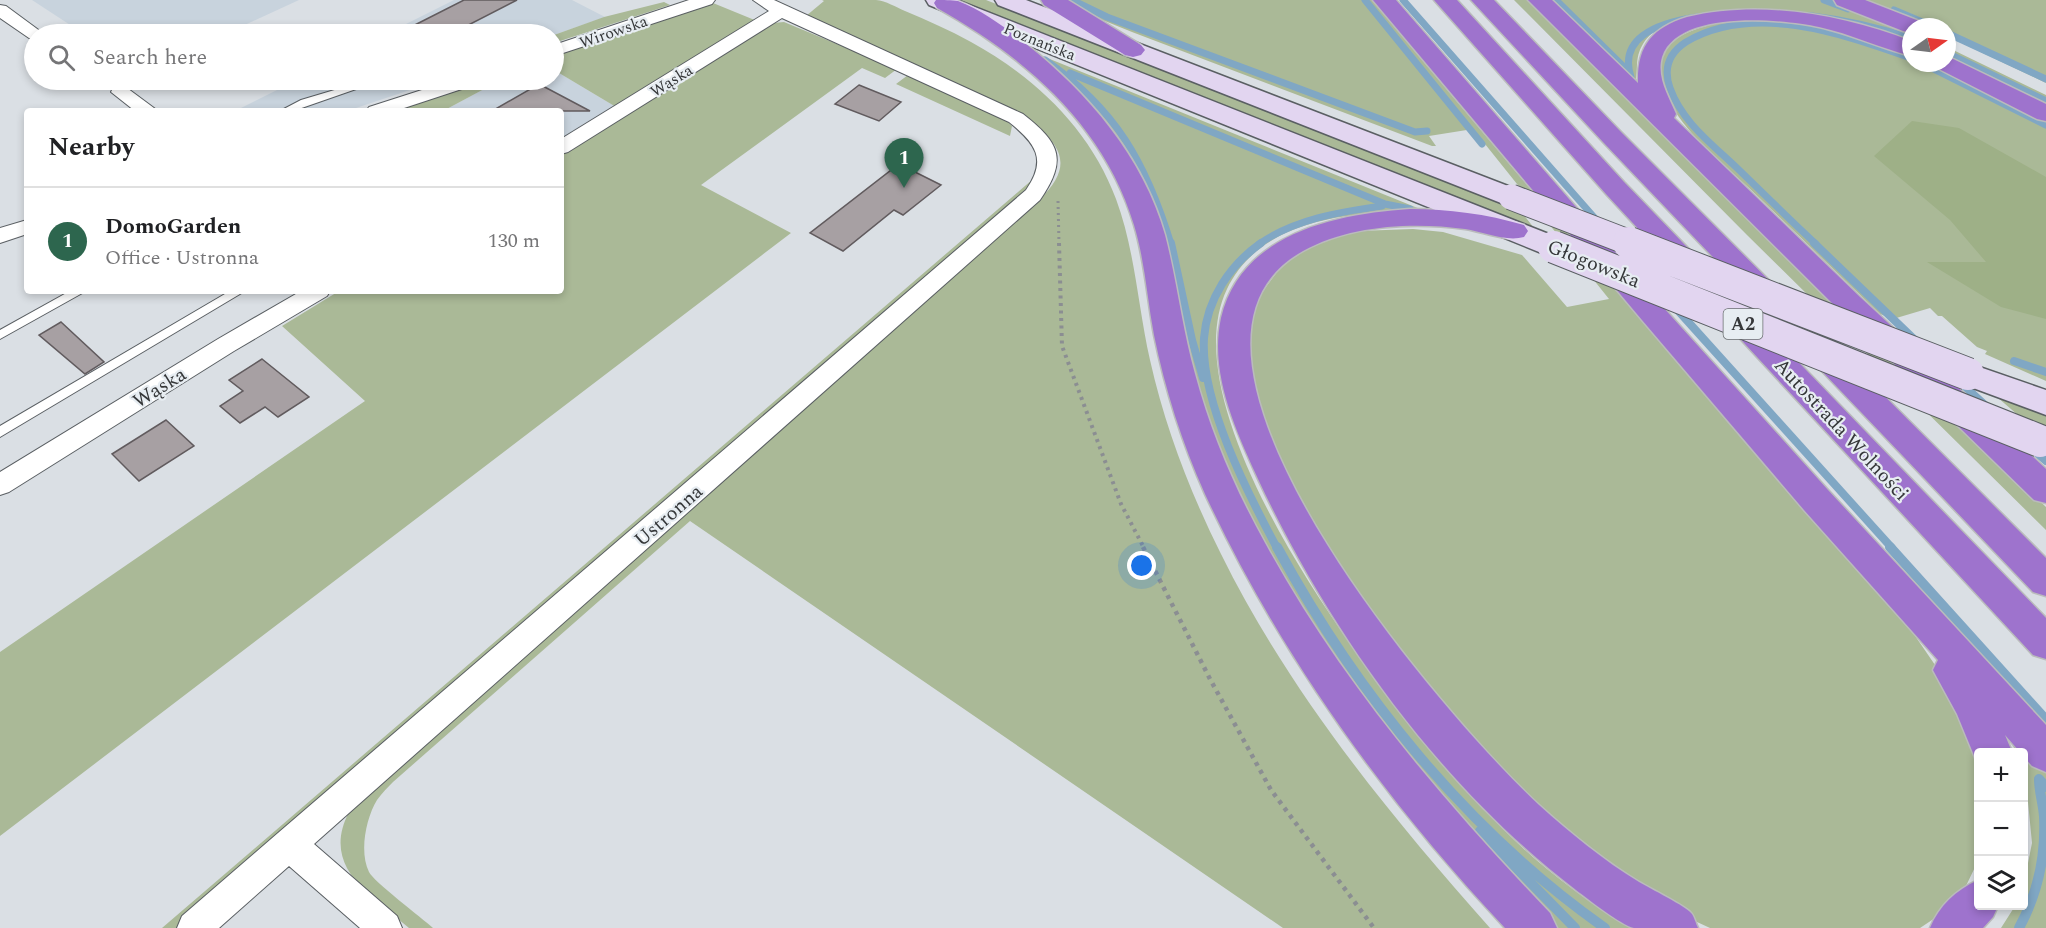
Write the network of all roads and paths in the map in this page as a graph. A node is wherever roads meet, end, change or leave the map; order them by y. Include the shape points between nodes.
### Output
1 (706, 0) edge
2 (762, 0) edge
3 (1006, 0) edge
4 (1052, 0) edge
5 (1384, 0) edge
6 (1445, 0) edge
7 (1482, 0) edge
8 (1539, 0) edge
9 (1845, 0) edge
10 (941, 2) edge
11 (0, 10) edge
12 (781, 11) junction
13 (1902, 23) edge
14 (24, 26) edge
15 (1902, 46) edge
16 (1956, 46) edge
17 (564, 48) edge
18 (1133, 50) junction
19 (1166, 63) joint
20 (1956, 69) edge
21 (1143, 82) joint
22 (344, 90) edge
23 (440, 90) edge
24 (2046, 90) edge
25 (120, 92) dead end
26 (144, 108) edge
27 (292, 108) edge
28 (385, 108) edge
29 (2046, 114) edge
30 (564, 146) edge
31 (1695, 153) junction
32 (1044, 182) junction
33 (1513, 214) junction
34 (24, 228) edge
35 (0, 236) edge
36 (75, 294) edge
37 (234, 294) edge
38 (313, 294) edge
39 (0, 335) edge
40 (2046, 403) edge
41 (0, 432) edge
42 (2043, 442) edge
43 (0, 485) edge
44 (2046, 490) edge
45 (2046, 581) edge
46 (1903, 596) junction
47 (2046, 644) edge
48 (1990, 748) edge
49 (2046, 753) edge
50 (289, 844) junction
51 (1974, 906) edge
52 (194, 928) edge
53 (385, 928) edge
54 (1374, 928) edge
55 (1535, 928) edge
56 (1676, 928) edge
57 (1952, 928) edge

1 - 17 street, Wirowska
2 - 12 street
3 - 18 main road, Poznańska
4 - 18 highway
5 - 46 highway via 1652,313
6 - 47 highway, Autostrada Wolności / A2 via 1640,214
7 - 45 highway, Autostrada Wolności / A2
8 - 31 highway
9 - 13 highway
10 - 21 main road, Poznańska
10 - 55 highway via 992,29 1043,70 1108,141 1134,186 1149,227 1174,355 1199,440 1257,564 1302,640 1381,753
11 - 14 street
12 - 30 street, Wąska
12 - 32 street via 1016,118 1045,148 1049,169
15 - 31 highway via 1845,26 1774,14 1714,16 1674,30 1649,58 1648,78 1661,110
16 - 24 highway
18 - 19 main road, Poznańska
19 - 33 main road, Głogowska
20 - 29 highway
21 - 33 main road, Głogowska
22 - 27 lane
23 - 28 street
25 - 26 street
31 - 44 highway
32 - 50 street, Ustronna
32 - 54 path via 1058,197 1062,346 1121,504 1271,790
33 - 40 main road, Głogowska, bridge
33 - 42 main road, Głogowska, bridge via 1554,247
33 - 56 highway via 1490,225 1389,220 1336,228 1292,245 1264,266 1244,295 1234,332 1238,380 1259,444 1303,532 1364,629 1417,700 1494,790 1550,842 1629,902
34 - 35 street
36 - 39 lane
37 - 41 lane
38 - 43 street, Wąska
46 - 48 highway via 1972,705
46 - 49 highway
50 - 52 street, Ustronna
50 - 53 street
51 - 57 highway

